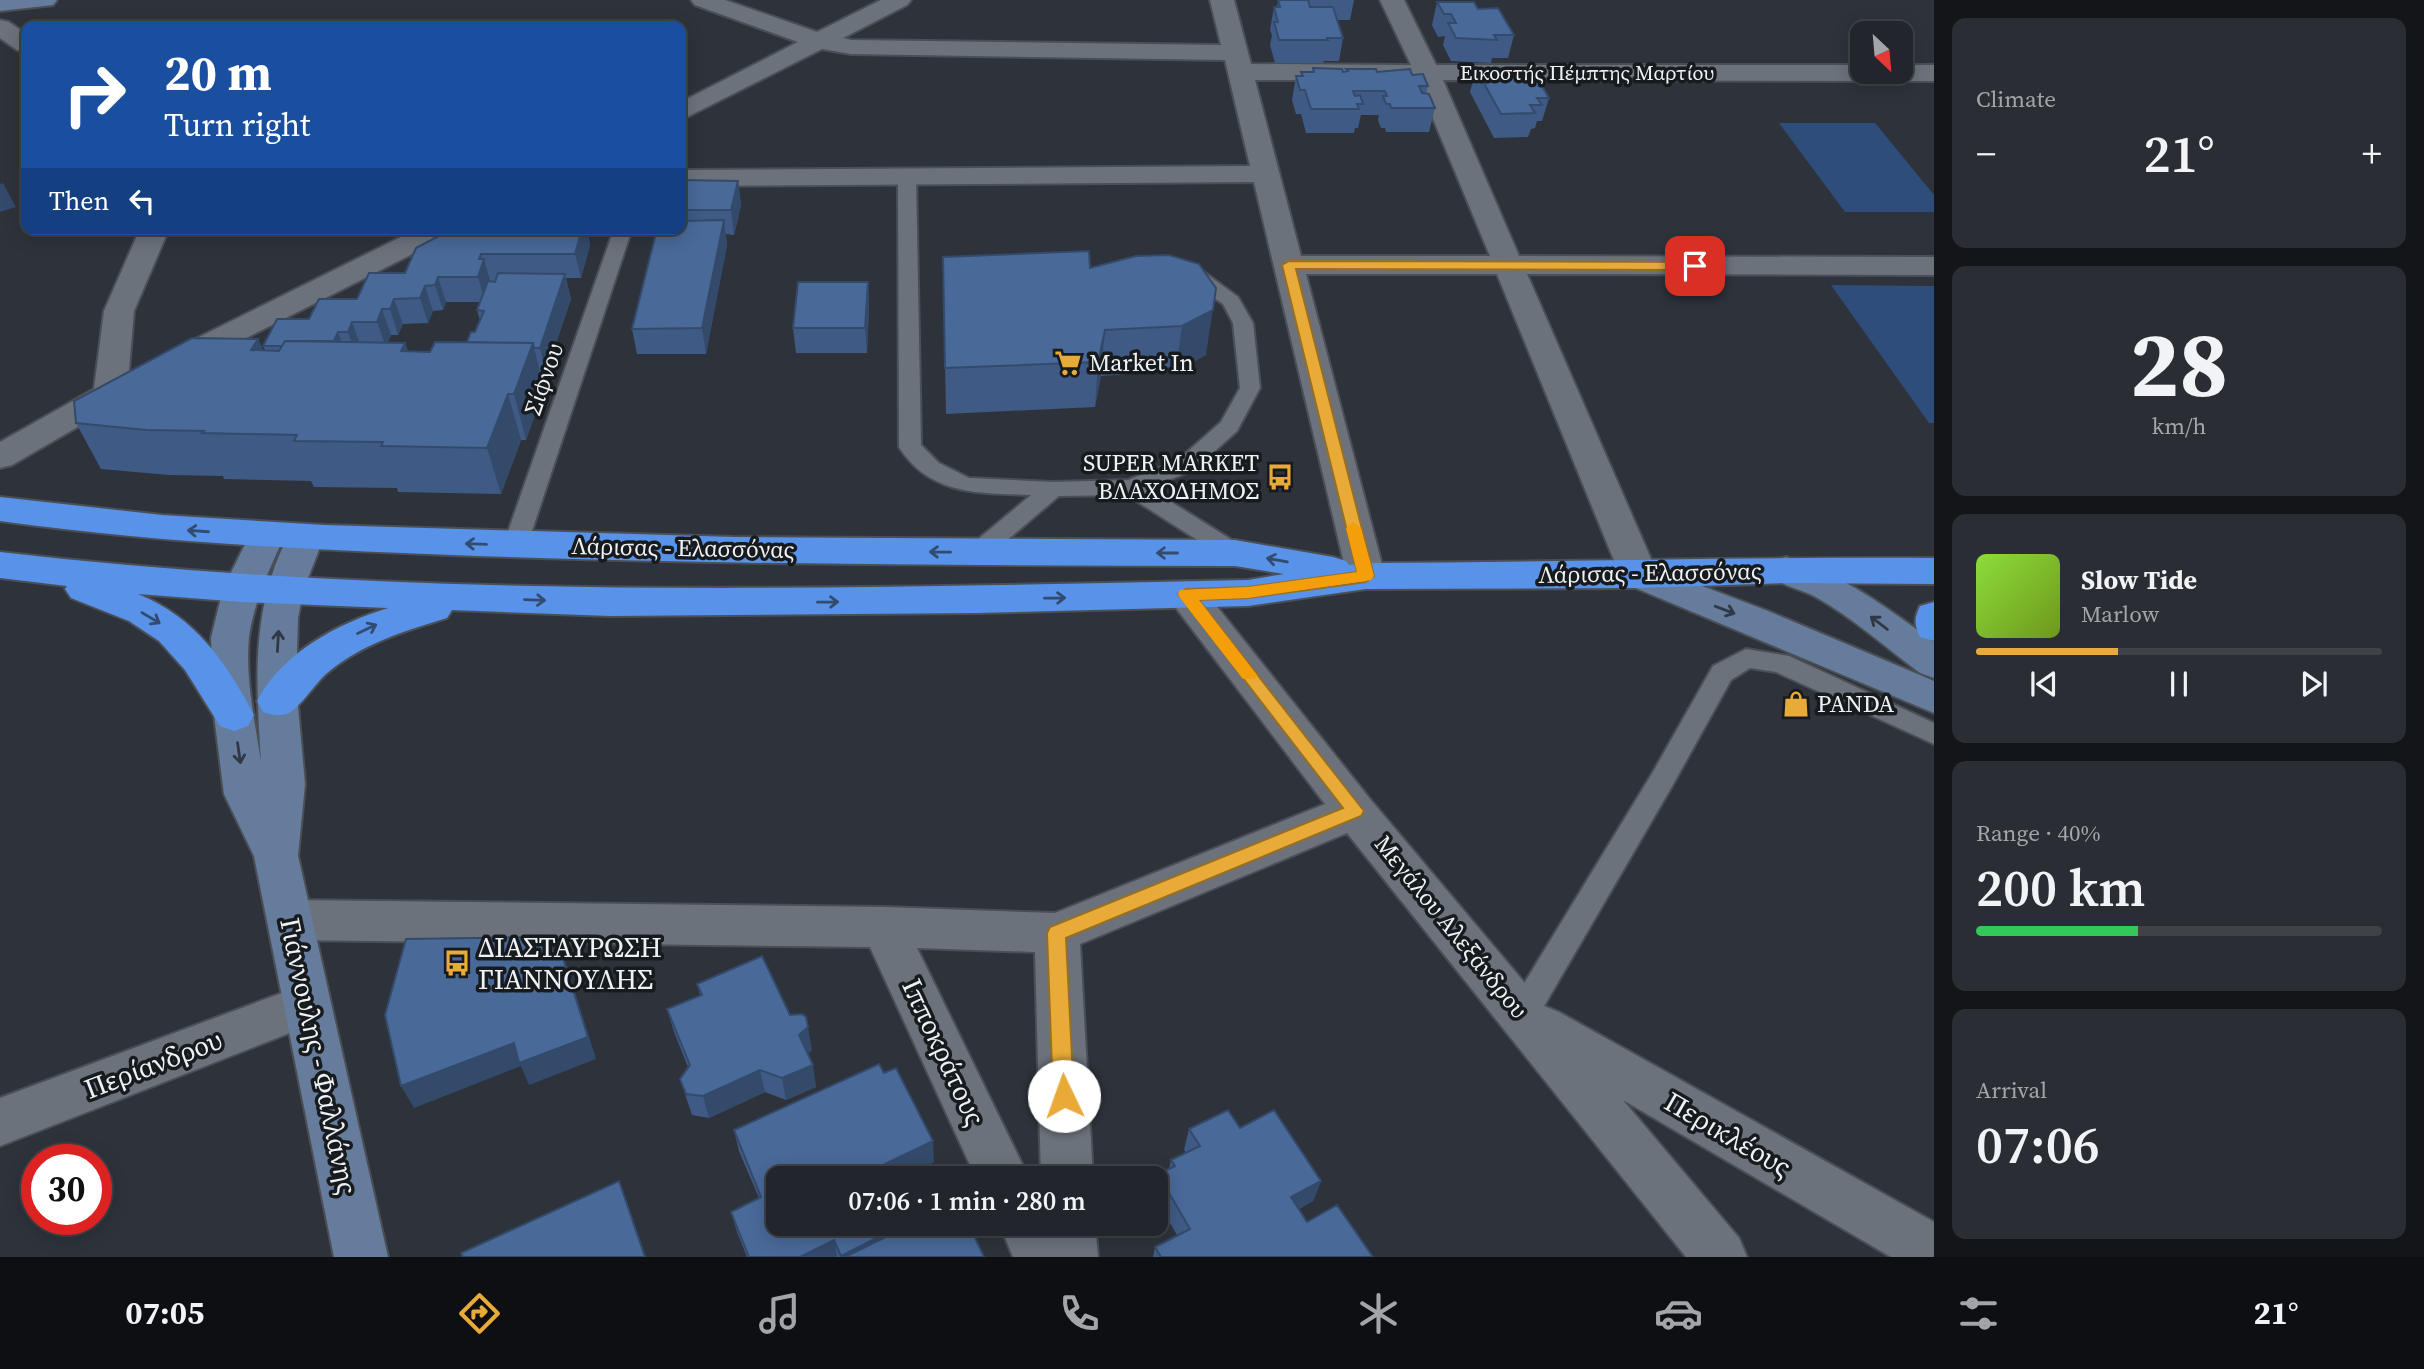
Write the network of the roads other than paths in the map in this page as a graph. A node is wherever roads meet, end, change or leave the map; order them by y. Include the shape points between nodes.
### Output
1 (45, 0) edge
2 (703, 0) edge
3 (899, 0) edge
4 (1222, 0) edge
5 (1392, 0) edge
6 (0, 4) edge
7 (0, 27) edge
8 (818, 41) junction
9 (21, 42) edge
10 (1238, 63) junction
11 (1427, 73) junction
12 (1934, 74) edge
13 (686, 109) edge
14 (1266, 174) junction
15 (907, 176) junction
16 (686, 178) edge
17 (153, 235) edge
18 (428, 235) edge
19 (621, 235) edge
20 (1289, 265) junction
21 (1508, 265) junction
22 (1934, 267) edge
23 (1168, 272) edge
24 (110, 394) junction
25 (0, 457) edge
26 (1131, 487) junction
27 (1053, 489) junction
28 (0, 509) edge
29 (267, 536) junction
30 (306, 537) junction
31 (515, 546) junction
32 (978, 552) junction
33 (1236, 553) junction
34 (10, 566) edge
35 (1786, 570) junction
36 (1934, 571) edge
37 (1639, 575) junction
38 (1366, 576) junction
39 (242, 589) junction
40 (284, 591) junction
41 (1186, 594) junction
42 (467, 598) junction
43 (1934, 616) edge
44 (1934, 627) edge
45 (1934, 663) edge
46 (1934, 698) edge
47 (277, 701) junction
48 (234, 715) junction
49 (1934, 734) edge
50 (1355, 811) junction
51 (276, 856) junction
52 (291, 920) junction
53 (884, 927) junction
54 (1056, 933) junction
55 (306, 1005) junction
56 (1522, 1015) junction
57 (0, 1122) edge
58 (997, 1166) edge
59 (1066, 1166) edge
60 (1031, 1236) edge
61 (1070, 1236) edge
62 (1934, 1252) edge
63 (361, 1257) edge
64 (1041, 1257) edge
65 (1071, 1257) edge
66 (1720, 1257) edge

1 - 6 main road
2 - 8 street, Εικοστής Πέμπτης Μαρτίου
3 - 8 street
4 - 10 street
5 - 11 street
7 - 9 street
8 - 10 street, Εικοστής Πέμπτης Μαρτίου via 892,50
8 - 13 street
10 - 11 street, Εικοστής Πέμπτης Μαρτίου
10 - 14 street
11 - 12 street, Εικοστής Πέμπτης Μαρτίου
11 - 21 street
14 - 15 street
14 - 20 street
15 - 16 street
15 - 27 lane via 910,447 931,468 965,485
17 - 24 street via 119,311
18 - 24 street
19 - 31 lane, Σίφνου
20 - 21 street
20 - 38 street
21 - 22 street
21 - 37 street
23 - 26 lane via 1193,273 1231,301 1244,323 1250,388 1228,426 1186,465
24 - 25 street
26 - 27 lane
26 - 33 lane
27 - 32 lane
29 -> 28 highway, Λάρισας - Ελασσόνας via 153,528
29 - 30 highway, Λάρισας - Ελασσόνας
29 - 39 main road, Γιάννουλης - Φαλλάνης
31 -> 30 highway, Λάρισας - Ελασσόνας
30 - 40 main road, Γιάννουλης - Φαλλάνης
32 -> 31 highway, Λάρισας - Ελασσόνας
33 -> 32 highway, Λάρισας - Ελασσόνας
38 -> 33 highway, Λάρισας - Ελασσόνας
34 - 39 highway, Λάρισας - Ελασσόνας
34 -> 48 highway via 148,615 173,632
35 - 36 highway, Λάρισας - Ελασσόνας
35 - 37 highway, Λάρισας - Ελασσόνας
45 -> 35 main road via 1848,599
37 - 38 highway, Λάρισας - Ελασσόνας
37 -> 46 main road
38 - 41 highway, Λάρισας - Ελασσόνας via 1248,593
39 - 40 highway, Λάρισας - Ελασσόνας
39 - 48 main road, Γιάννουλης - Φαλλάνης via 230,638
40 - 42 highway, Λάρισας - Ελασσόνας
47 -> 40 main road, Γιάννουλης - Φαλλάνης via 277,644
42 -> 41 highway, Λάρισας - Ελασσόνας via 760,603
41 - 50 street, Μεγάλου Αλεξάνδρου
47 -> 42 highway via 318,656 345,640 384,621
43 - 44 highway
47 - 51 main road, Γιάννουλης - Φαλλάνης via 284,784
48 -> 51 main road, Γιάννουλης - Φαλλάνης via 245,794
49 - 56 lane via 1780,663 1746,658 1721,673
50 - 54 street
50 - 56 street, Μεγάλου Αλεξάνδρου
51 - 52 main road, Γιάννουλης - Φαλλάνης
52 - 53 street
52 - 55 main road, Γιάννουλης - Φαλλάνης
53 - 54 street
53 - 58 street, Ιπποκράτους
54 - 59 street
55 - 57 street, Περίανδρου
55 - 63 main road, Γιάννουλης - Φαλλάνης
56 - 62 street, Περικλέους
56 - 66 street, Μεγάλου Αλεξάνδρου
60 - 64 street
61 - 65 street

